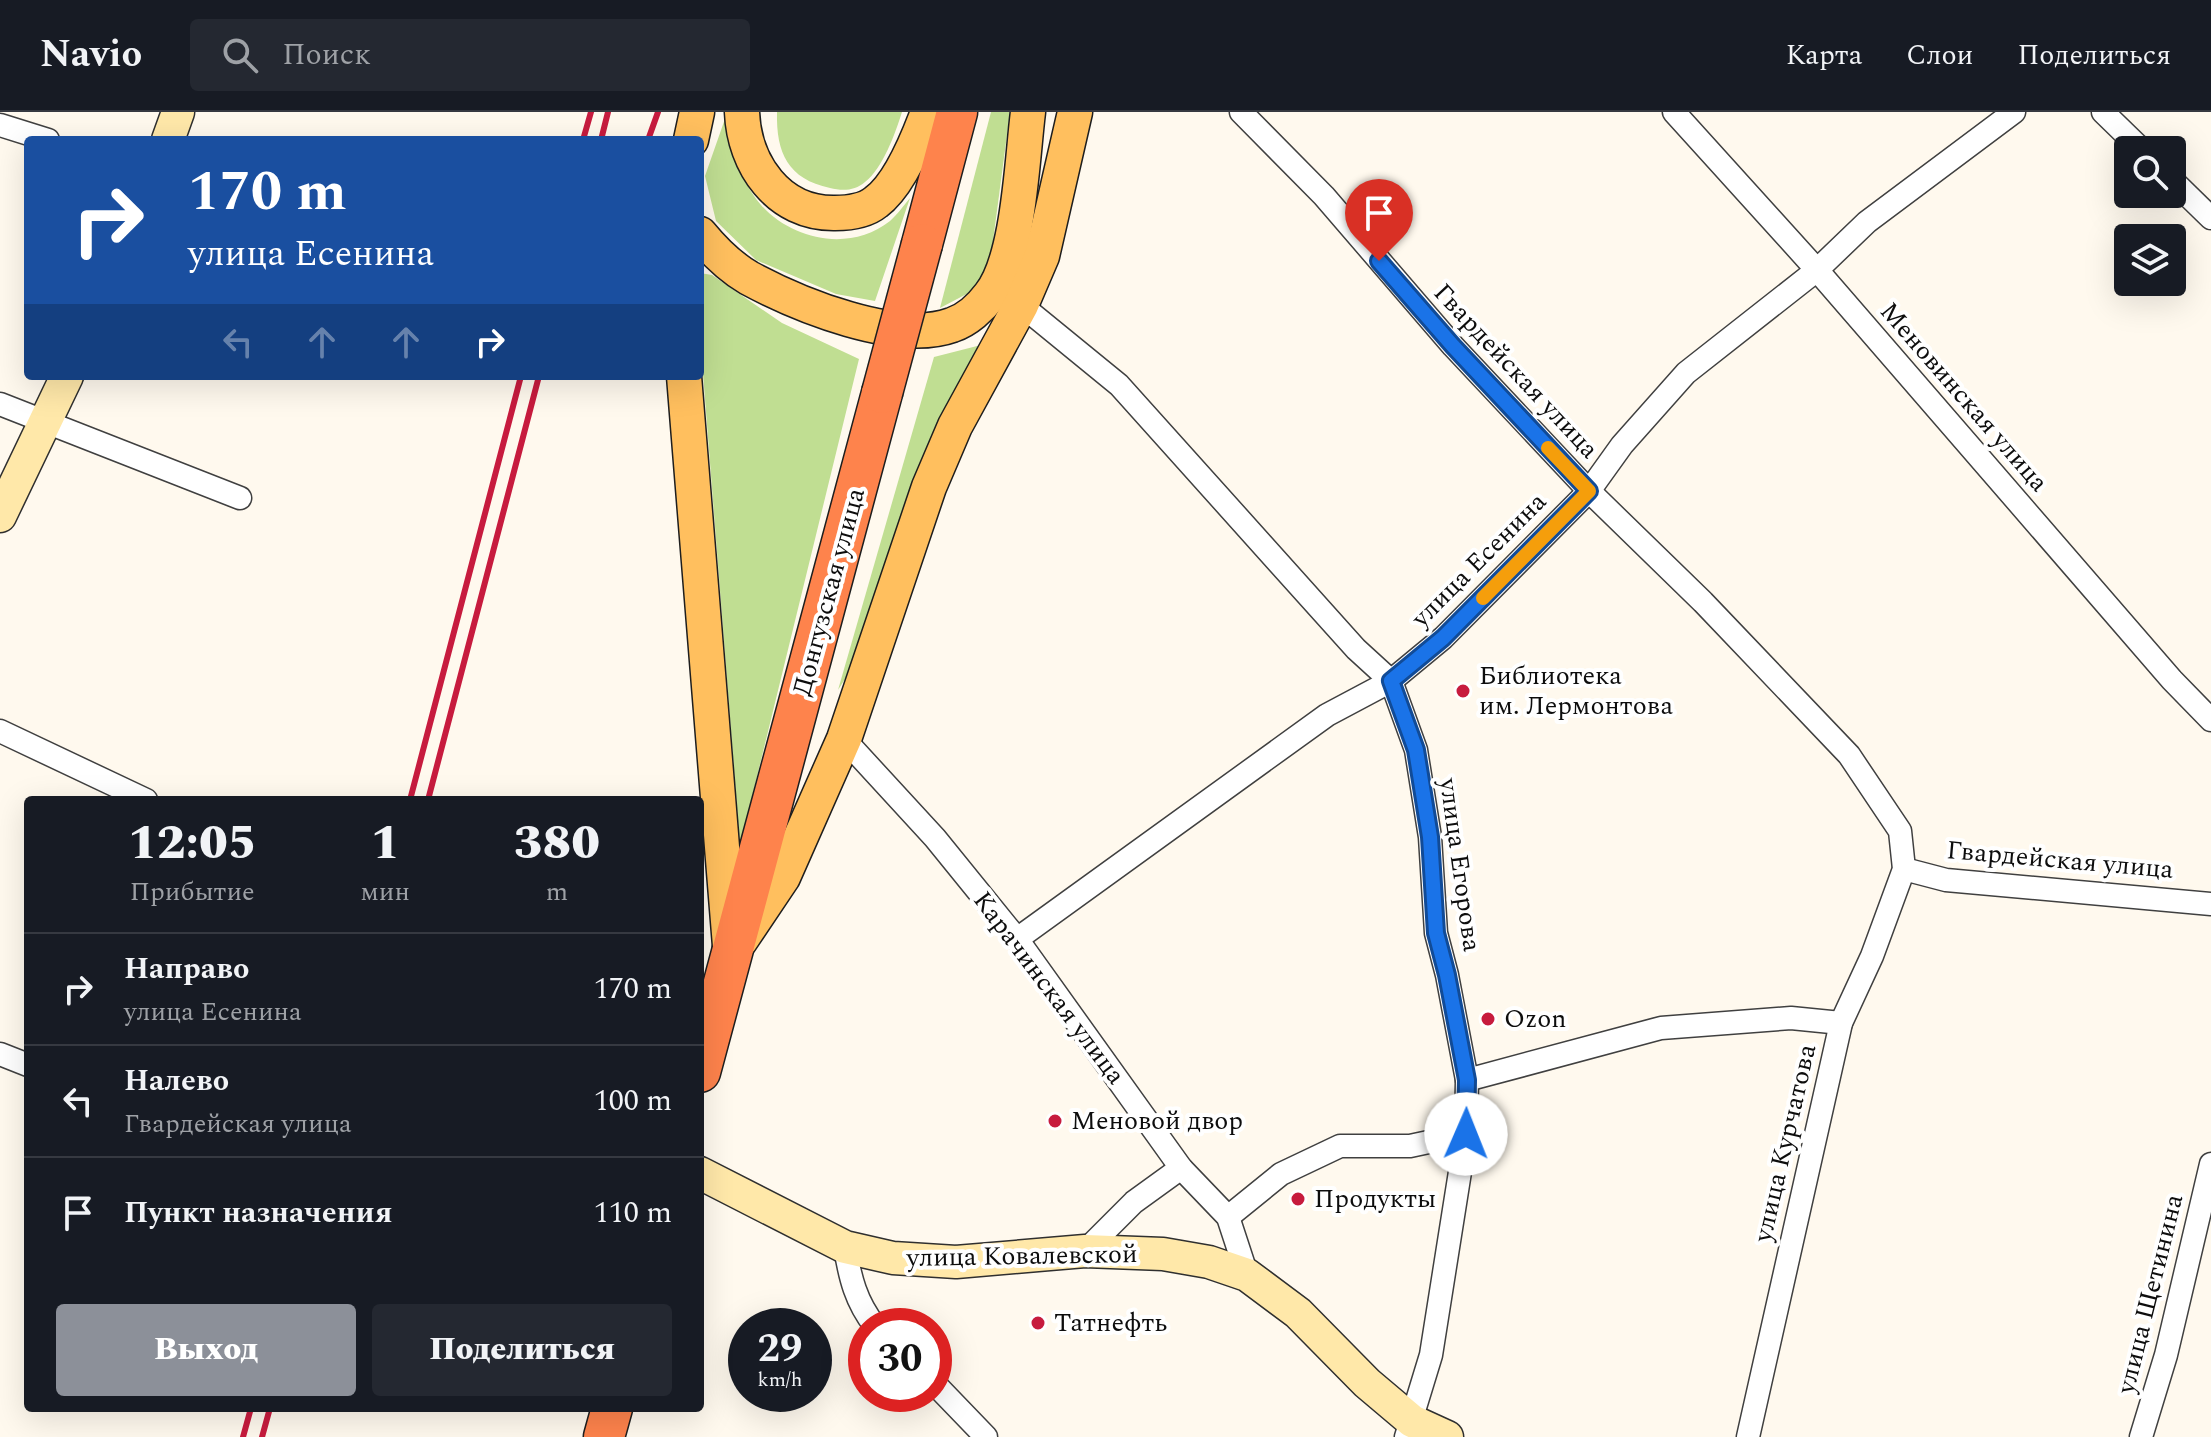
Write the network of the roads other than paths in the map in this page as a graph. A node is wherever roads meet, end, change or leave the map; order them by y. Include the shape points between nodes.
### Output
1 (178, 112) edge
2 (697, 112) edge
3 (742, 112) edge
4 (928, 112) edge
5 (957, 112) edge
6 (1028, 112) edge
7 (1075, 112) edge
8 (1241, 112) edge
9 (1674, 112) edge
10 (2014, 112) edge
11 (2103, 112) edge
12 (0, 125) edge
13 (35, 136) edge
14 (169, 136) edge
15 (692, 136) edge
16 (2128, 136) edge
17 (2186, 194) edge
18 (2211, 218) edge
19 (704, 238) edge
20 (1817, 270) junction
21 (1021, 305) junction
22 (65, 380) edge
23 (684, 380) edge
24 (0, 404) edge
25 (47, 422) junction
26 (1589, 491) junction
27 (240, 498) dead end
28 (0, 516) edge
29 (1391, 681) junction
30 (2211, 720) edge
31 (0, 731) edge
32 (844, 739) junction
33 (138, 796) edge
34 (1904, 869) junction
35 (2211, 904) edge
36 (1017, 939) junction
37 (731, 955) junction
38 (1841, 1023) junction
39 (0, 1054) edge
40 (704, 1057) edge
41 (24, 1063) edge
42 (1467, 1080) junction
43 (1466, 1134) junction
44 (2211, 1164) edge
45 (1181, 1168) junction
46 (704, 1175) edge
47 (1228, 1217) junction
48 (845, 1247) junction
49 (1085, 1251) junction
50 (1247, 1275) junction
51 (861, 1308) edge
52 (952, 1402) edge
53 (611, 1412) edge
54 (1409, 1429) edge
55 (604, 1437) edge
56 (986, 1437) edge
57 (1447, 1437) edge
58 (1748, 1437) edge
59 (2141, 1437) edge

1 - 14 street
2 - 15 main road
3 - 4 main road via 753,163 772,189 796,206 850,213 876,203 897,178
5 - 37 highway, Донгузская улица, bridge
6 - 19 main road via 1005,264 992,293 954,325 905,331 834,314 747,277
7 - 21 main road via 1042,256
8 - 26 street, Гвардейская улица via 1324,196 1453,346
9 - 20 street, Меновинская улица
10 - 20 street, улица Есенина via 1867,222
11 - 16 street
12 - 13 street
17 - 18 street
20 - 26 street, улица Есенина via 1686,373
20 - 30 street, Меновинская улица
21 - 29 street, улица Егорова via 1119,385 1356,649
21 - 32 main road via 955,426 929,487
22 - 25 street
23 - 37 main road
24 - 25 street
25 - 27 street
25 - 28 street
26 - 29 street, улица Есенина via 1443,638
26 - 34 street, Гвардейская улица via 1849,755 1900,831
29 - 36 street, улица Есенина via 1327,715
29 - 42 street, улица Егорова via 1416,750 1430,837 1436,933
31 - 33 street
32 - 36 street, Карачинская улица via 935,838
32 - 37 main road via 783,877
34 - 35 street, Гвардейская улица via 1946,880
34 - 38 street, улица Курчатова
36 - 45 street, Карачинская улица
37 - 40 highway, Донгузская улица
38 - 42 street via 1791,1018 1661,1028
38 - 58 street, улица Курчатова
39 - 41 street
42 - 43 street, улица Егорова
43 - 47 street via 1410,1146 1340,1146 1281,1174
43 - 54 street, улица Егорова via 1431,1355
44 - 59 street, улица Щетинина
45 - 47 street, Карачинская улица
45 - 49 street via 1134,1202
46 - 48 street, улица Ковалевской
47 - 50 street, Карачинская улица
48 - 49 street, улица Ковалевской via 927,1262
48 - 51 street
49 - 50 street, улица Ковалевской via 1163,1254
50 - 54 street via 1298,1313
52 - 56 street
53 - 55 highway
54 - 57 street

